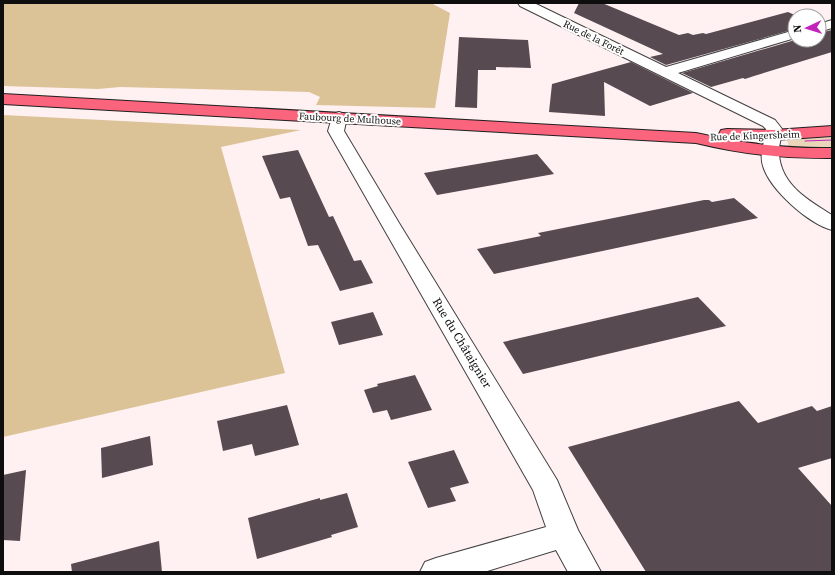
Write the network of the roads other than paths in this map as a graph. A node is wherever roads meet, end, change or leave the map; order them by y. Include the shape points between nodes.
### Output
1 (524, 3) edge
2 (787, 36) edge
3 (665, 72) junction
4 (3, 99) edge
5 (339, 117) junction
6 (832, 131) edge
7 (774, 135) junction
8 (696, 138) junction
9 (769, 152) junction
10 (832, 153) edge
11 (832, 224) edge
12 (564, 535) junction
13 (436, 572) edge
14 (585, 572) edge

1 - 3 street, Rue de la Forêt
2 - 3 street
3 - 7 street, Rue de la Forêt via 769,123 774,129
4 - 5 main road, Faubourg de Mulhouse
5 - 8 main road, Faubourg de Mulhouse
5 - 12 street, Rue du Châtaignier via 336,131 547,488
6 - 7 main road, Rue de Kingersheim
7 - 8 main road, Rue de Kingersheim via 721,134
7 - 9 street
8 - 9 main road, Rue de Kingersheim
9 - 10 main road, Rue de Kingersheim
9 - 11 street via 772,171 778,182 801,203
12 - 13 street
12 - 14 street, Rue du Châtaignier

